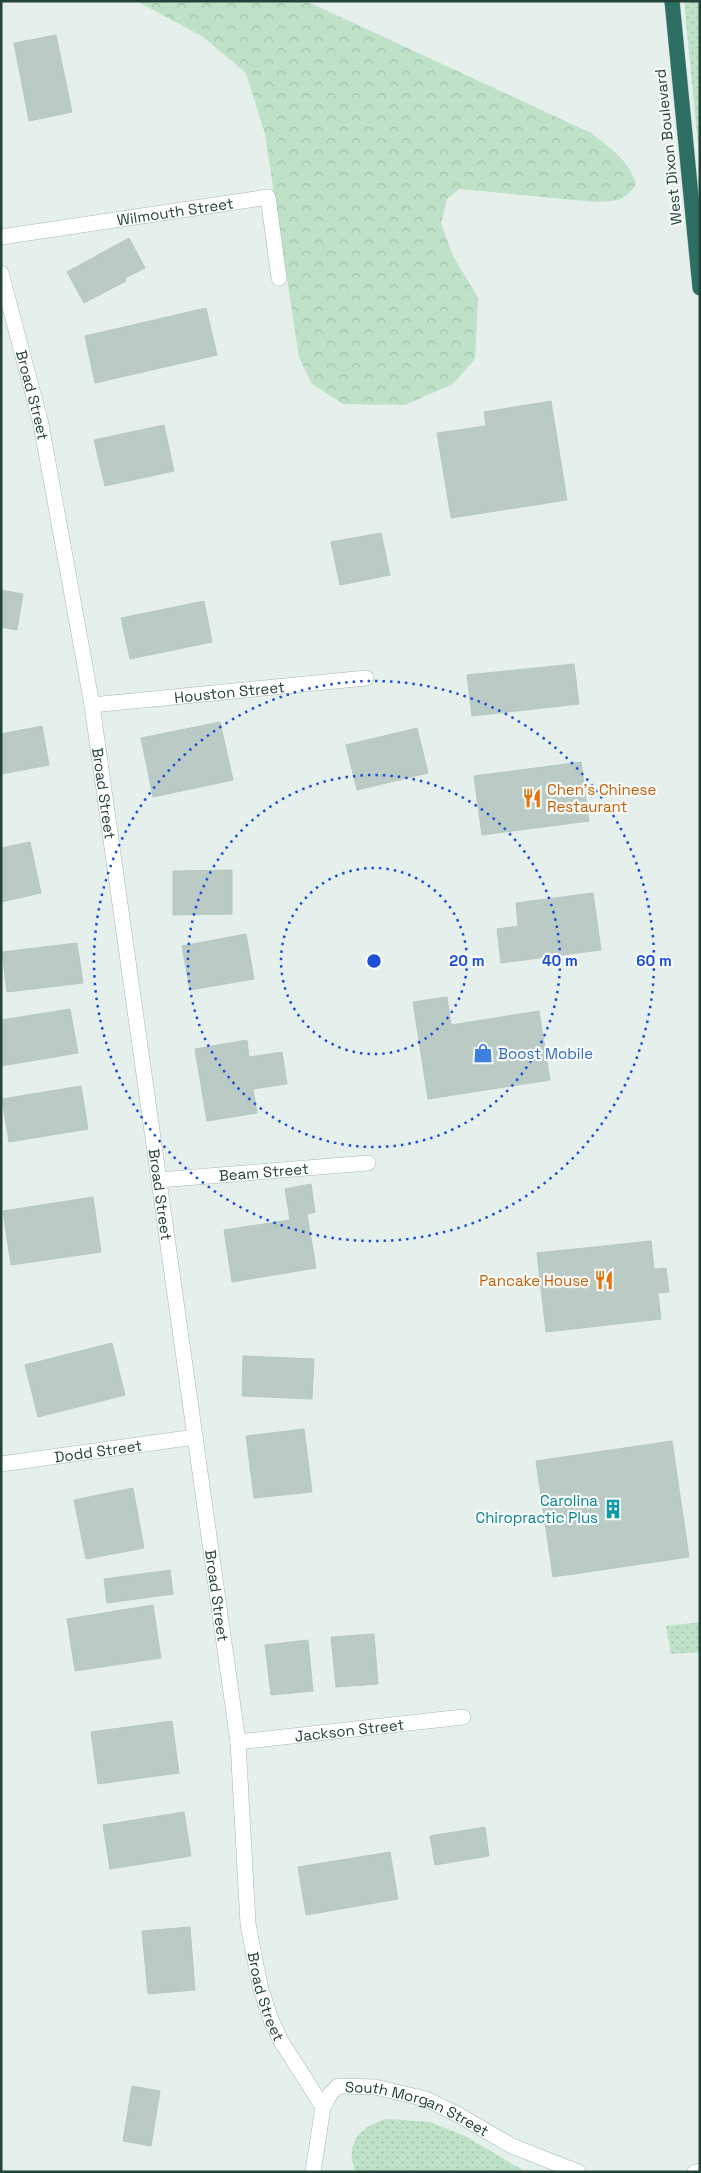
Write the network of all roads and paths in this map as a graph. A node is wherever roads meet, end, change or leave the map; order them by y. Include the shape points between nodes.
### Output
1 (672, 1) edge
2 (1, 237) edge
3 (1, 272) edge
4 (279, 278) dead end
5 (700, 288) edge
6 (366, 678) dead end
7 (92, 705) junction
8 (368, 1163) dead end
9 (159, 1180) junction
10 (195, 1437) junction
11 (1, 1464) edge
12 (463, 1717) dead end
13 (238, 1742) junction
14 (323, 2107) junction
15 (700, 2171) edge
16 (313, 2172) edge
17 (578, 2172) edge
18 (695, 2172) edge

1 - 5 highway, West Dixon Boulevard
2 - 4 street, Wilmouth Street via 268,197
3 - 7 street, Broad Street via 41,424
6 - 7 street, Houston Street
7 - 9 street, Broad Street
8 - 9 street, Beam Street
9 - 10 street, Broad Street
10 - 11 street, Dodd Street
10 - 13 street, Broad Street
12 - 13 street, Jackson Street
13 - 14 street, Broad Street via 248,1924 260,1986 280,2041
14 - 16 street, South Morgan Street
14 - 17 street, South Morgan Street via 331,2093 341,2085 375,2087 426,2098 512,2146
15 - 18 street

